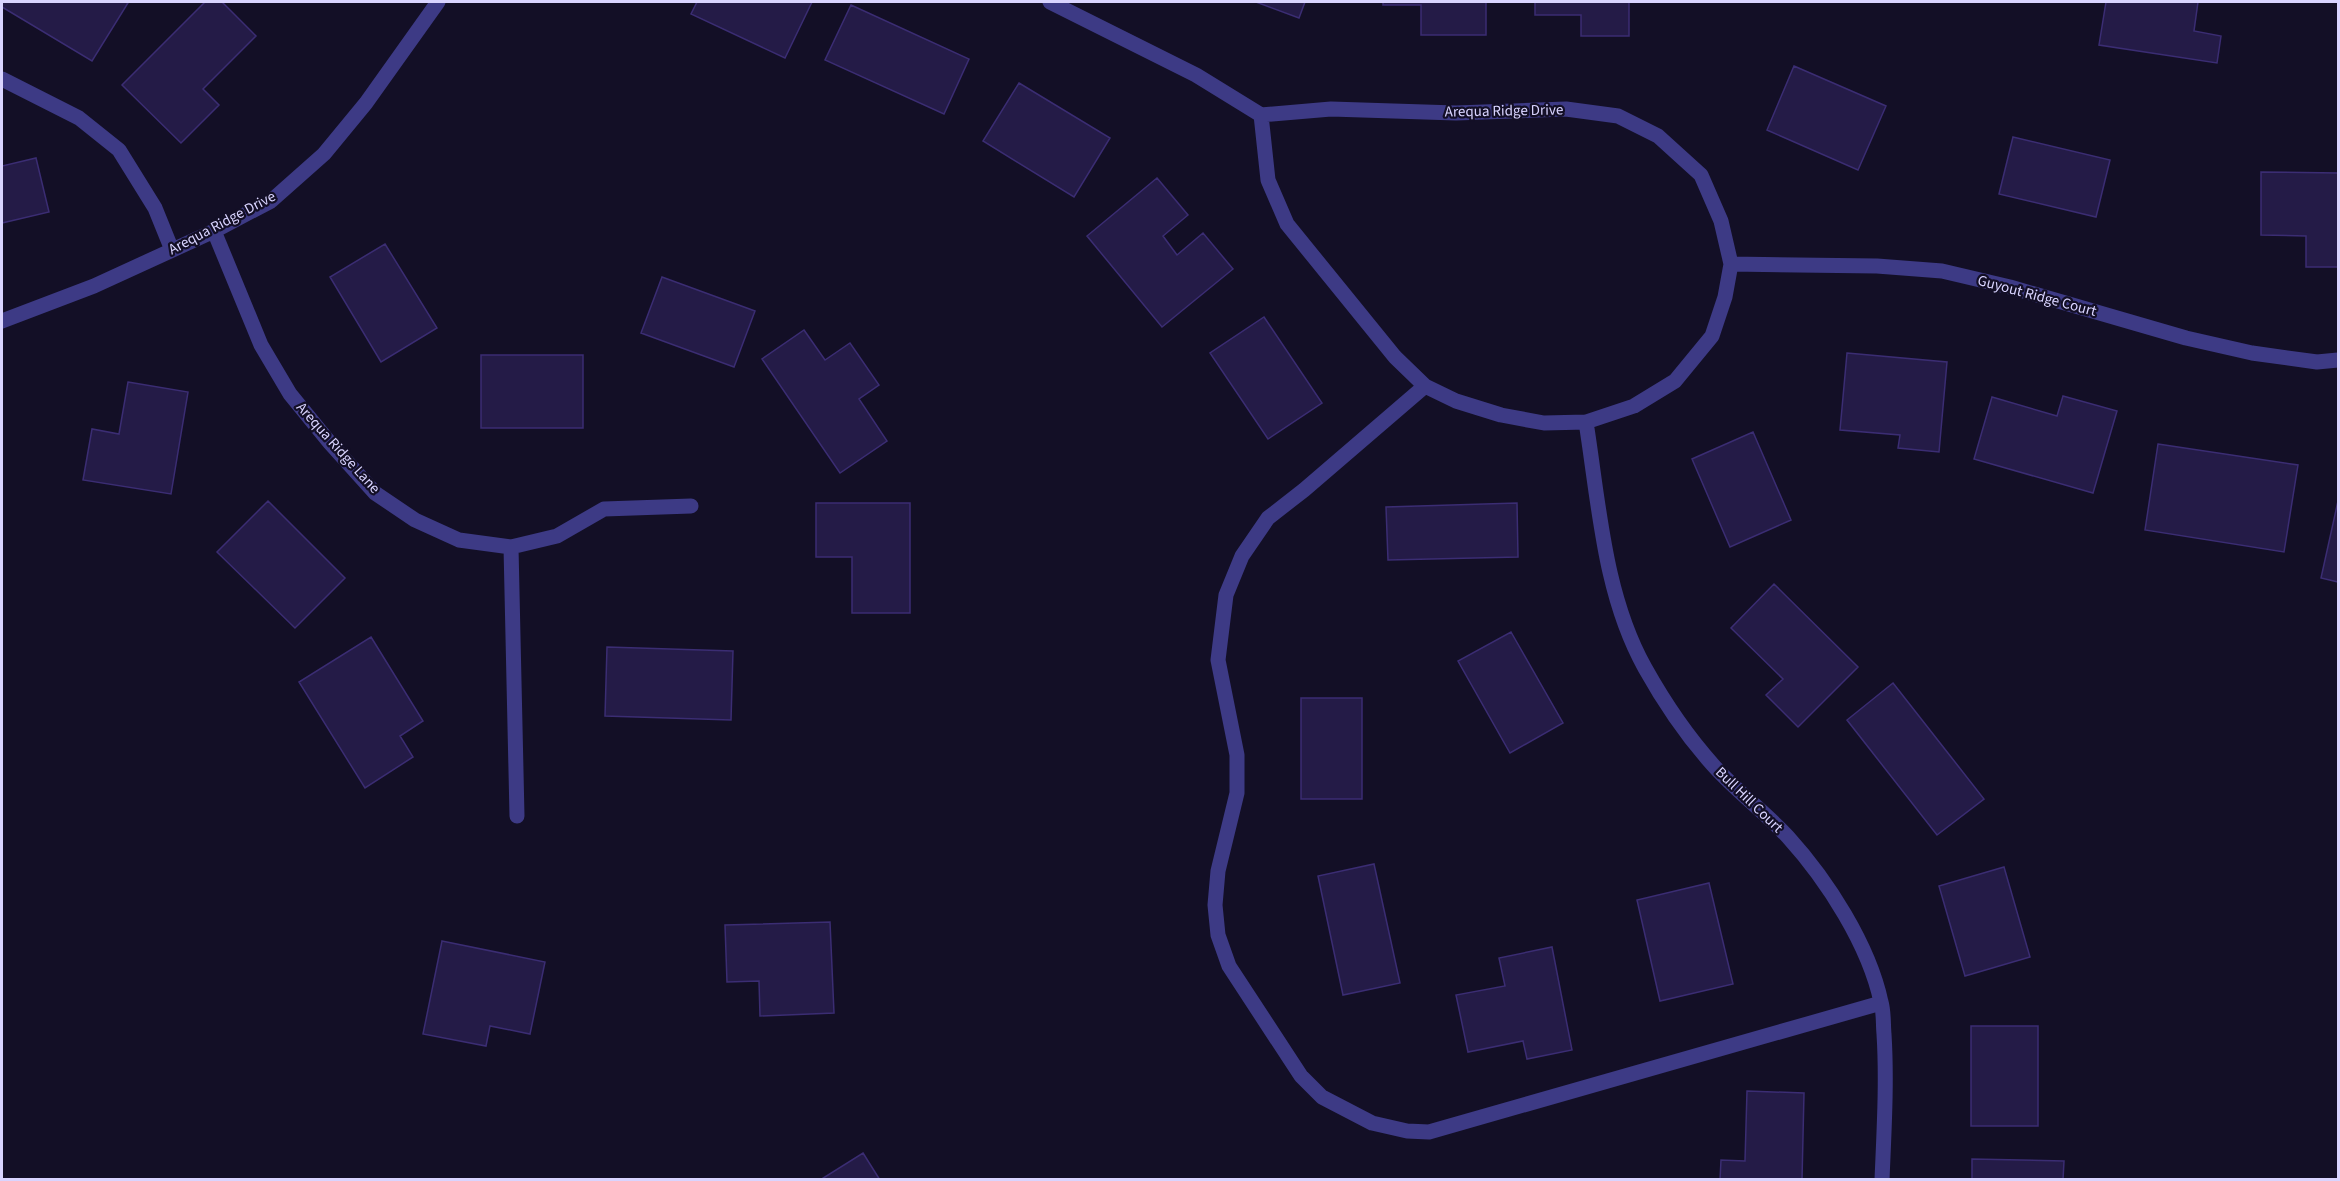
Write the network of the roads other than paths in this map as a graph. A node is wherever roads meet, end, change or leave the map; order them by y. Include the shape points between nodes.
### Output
1 (438, 2) edge
2 (1050, 2) edge
3 (2, 79) edge
4 (1261, 115) junction
5 (214, 231) junction
6 (172, 250) junction
7 (1731, 264) junction
8 (2, 321) edge
9 (2338, 360) edge
10 (1425, 386) junction
11 (1586, 422) junction
12 (691, 506) dead end
13 (511, 547) junction
14 (517, 816) dead end
15 (1881, 1003) junction
16 (1882, 1179) edge

1 - 5 street, Arequa Ridge Drive via 324,154 271,201
2 - 4 street via 1197,75
3 - 6 street via 78,118 119,150 155,208
4 - 7 street, Arequa Ridge Drive via 1331,109 1566,109 1618,116 1658,136 1701,176 1721,221
4 - 10 street, Arequa Ridge Drive via 1268,180 1287,224 1395,357
5 - 6 street, Arequa Ridge Drive
5 - 13 street, Arequa Ridge Lane via 261,345 290,394 375,492 415,520 459,540
6 - 8 street, Arequa Ridge Drive via 94,286
7 - 9 street, Guyout Ridge Court via 1942,271 2252,353 2317,362
7 - 11 street, Arequa Ridge Drive via 1712,336 1675,381 1634,406
10 - 11 street, Arequa Ridge Drive via 1501,415 1544,423
10 - 15 street via 1268,518 1242,556 1226,595 1218,660 1237,755 1237,793 1218,871 1218,935 1229,966 1301,1076 1322,1097 1372,1123 1429,1132
11 - 15 street, Bull Hill Court via 1611,573 1621,613 1644,666 1670,710 1713,766 1788,837 1817,874 1847,918
12 - 13 street, Arequa Ridge Lane via 604,509 557,536
13 - 14 street
15 - 16 street, Bull Hill Court via 1886,1062

